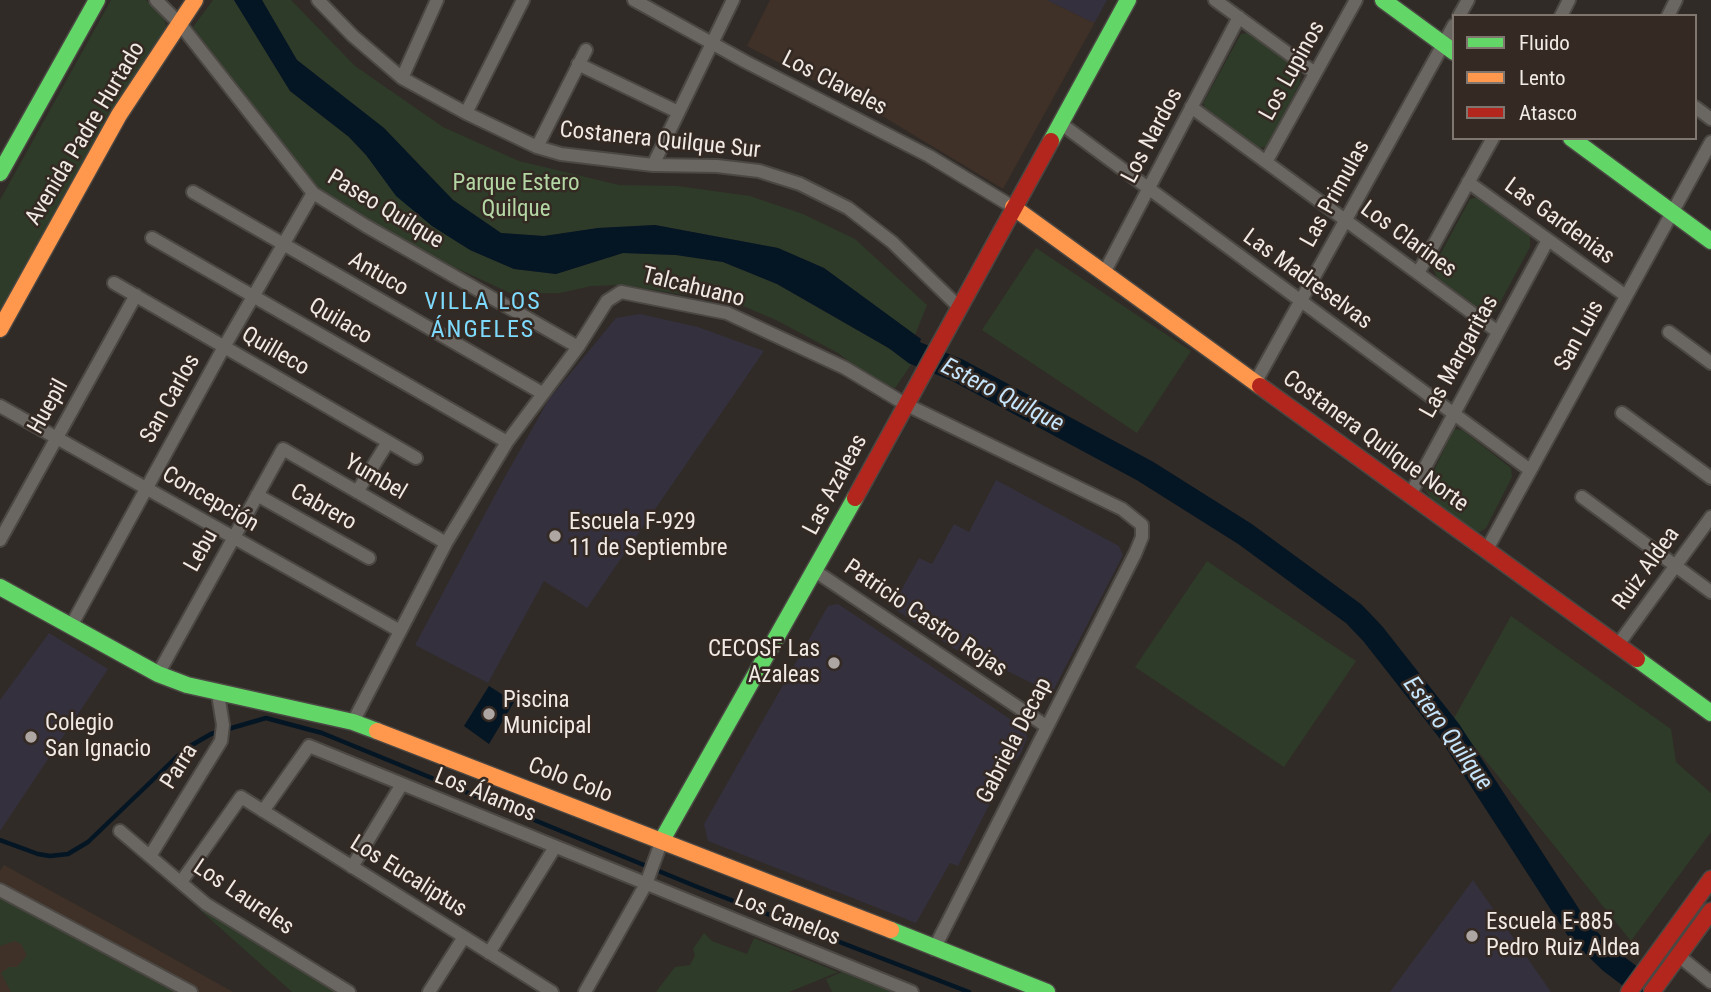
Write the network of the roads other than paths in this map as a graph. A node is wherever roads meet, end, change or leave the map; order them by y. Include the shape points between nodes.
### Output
1 (97, 0) edge
2 (156, 0) edge
3 (195, 0) edge
4 (437, 0) edge
5 (523, 0) edge
6 (634, 0) edge
7 (733, 0) edge
8 (1128, 0) edge
9 (1215, 0) edge
10 (1356, 0) edge
11 (1383, 0) edge
12 (321, 2) edge
13 (1239, 17) junction
14 (180, 24) junction
15 (712, 42) junction
16 (1448, 48) edge
17 (586, 50) dead end
18 (578, 64) junction
19 (1315, 73) junction
20 (402, 78) junction
21 (1191, 107) junction
22 (678, 112) junction
23 (466, 113) junction
24 (1060, 123) junction
25 (1492, 140) edge
26 (1574, 140) edge
27 (1711, 142) edge
28 (537, 147) junction
29 (1266, 162) junction
30 (653, 165) junction
31 (0, 173) edge
32 (1468, 182) junction
33 (1148, 189) junction
34 (193, 192) dead end
35 (313, 194) junction
36 (1013, 207) junction
37 (1672, 213) junction
38 (1346, 220) junction
39 (152, 238) dead end
40 (1548, 240) junction
41 (1711, 241) edge
42 (282, 244) junction
43 (1104, 273) junction
44 (1418, 273) junction
45 (114, 283) dead end
46 (136, 295) junction
47 (253, 296) junction
48 (1626, 296) junction
49 (1301, 301) junction
50 (958, 307) junction
51 (0, 330) edge
52 (1498, 331) junction
53 (1669, 332) dead end
54 (224, 347) junction
55 (578, 347) junction
56 (1711, 363) edge
57 (1255, 383) junction
58 (542, 393) junction
59 (905, 404) junction
60 (0, 406) edge
61 (1453, 413) junction
62 (1622, 413) dead end
63 (57, 437) junction
64 (388, 442) junction
65 (507, 442) junction
66 (283, 449) joint
67 (416, 458) dead end
68 (1530, 470) junction
69 (1711, 478) edge
70 (146, 488) junction
71 (357, 492) junction
72 (257, 495) junction
73 (1410, 495) junction
74 (1582, 497) dead end
75 (1711, 517) edge
76 (234, 538) junction
77 (0, 540) edge
78 (446, 543) junction
79 (1486, 551) junction
80 (1135, 554) joint
81 (369, 558) dead end
82 (1675, 566) junction
83 (815, 571) junction
84 (0, 587) edge
85 (1711, 592) edge
86 (71, 626) junction
87 (400, 631) junction
88 (1617, 646) junction
89 (158, 674) junction
90 (218, 694) junction
91 (1711, 713) edge
92 (353, 722) junction
93 (1046, 726) junction
94 (402, 784) junction
95 (263, 811) junction
96 (120, 831) dead end
97 (662, 840) junction
98 (555, 847) junction
99 (150, 856) junction
100 (352, 867) junction
101 (1711, 879) edge
102 (648, 881) junction
103 (181, 882) junction
104 (0, 890) edge
105 (1711, 911) edge
106 (464, 937) junction
107 (934, 949) junction
108 (489, 953) junction
109 (1679, 956) junction
110 (1711, 982) edge
111 (1656, 987) edge
112 (191, 992) edge
113 (349, 992) edge
114 (429, 992) edge
115 (552, 992) edge
116 (585, 992) edge
117 (912, 992) edge
118 (1047, 992) edge
119 (1629, 992) edge

1 - 31 main road
2 - 14 street, Paseo Quilque
3 - 14 main road, Avenida Padre Hurtado
4 - 20 street
5 - 23 street
6 - 15 street, Los Claveles
7 - 15 street
8 - 24 main road, Las Azaleas
9 - 13 street
10 - 19 street, Los Lupinos
11 - 16 main road
12 - 20 street, Costanera Quilque Sur
13 - 19 street
13 - 21 street, Los Nardos
14 - 35 street, Paseo Quilque
14 - 51 main road, Avenida Padre Hurtado via 119,115
15 - 22 street
15 - 36 street, Los Claveles via 929,156
16 - 38 street, Las Primulas
17 - 18 street
18 - 22 street
18 - 28 street
19 - 29 street, Los Lupinos
20 - 23 street, Costanera Quilque Sur
21 - 29 street, Los Clarines
21 - 33 street, Los Nardos
22 - 30 street
23 - 28 street, Costanera Quilque Sur
24 - 33 street, Las Madreselvas
24 - 36 main road, Las Azaleas
25 - 32 street
26 - 37 main road
27 - 37 street, San Luis
28 - 30 street, Costanera Quilque Sur
29 - 38 street, Los Clarines
30 - 50 street, Costanera Quilque Sur via 759,171 800,184 848,208 892,242
32 - 40 street, Las Gardenias
32 - 44 street
33 - 43 street, Los Nardos
33 - 49 street, Las Madreselvas
34 - 42 street, Antuco
35 - 42 street, San Carlos
35 - 55 street, Paseo Quilque
36 - 43 main road, Costanera Quilque Norte
36 - 50 main road, Las Azaleas
37 - 41 main road
37 - 48 street, San Luis
38 - 44 street, Los Clarines
38 - 49 street, Las Primulas
39 - 47 street, Quilaco
40 - 48 street, Las Gardenias
40 - 52 street, Las Margaritas
42 - 47 street, San Carlos
42 - 58 street, Antuco
43 - 57 main road, Costanera Quilque Norte
44 - 52 street, Los Clarines
45 - 46 street, Quilleco
46 - 54 street, Quilleco
46 - 63 street, Huepil
47 - 54 street, San Carlos
47 - 65 street, Quilaco
48 - 68 street, San Luis
49 - 57 street, Las Primulas
49 - 61 street, Las Madreselvas
50 - 59 main road, Las Azaleas
52 - 61 street, Las Margaritas
53 - 56 street
54 - 64 street, Quilleco
54 - 70 street, San Carlos
55 - 58 street, Talcahuano
55 - 59 street, Talcahuano via 607,301 621,292 727,313 845,368
57 - 73 main road, Costanera Quilque Norte
58 - 65 street, Talcahuano
59 - 80 street, Talcahuano via 1122,509 1142,525
59 - 83 main road, Las Azaleas
60 - 63 street, Concepción
61 - 68 street, Las Madreselvas
61 - 73 street, Las Margaritas
62 - 69 street
63 - 70 street, Concepción
63 - 77 street, Huepil
64 - 67 street, Quilleco
64 - 71 street
65 - 78 street, Talcahuano
66 - 71 street, Yumbel
66 - 72 street, Lebu
68 - 79 street, San Luis
70 - 76 street, Concepción
70 - 86 street, San Carlos
71 - 78 street, Yumbel
72 - 76 street, Lebu
72 - 81 street, Cabrero
73 - 79 main road, Costanera Quilque Norte
74 - 82 street
75 - 82 street, Ruiz Aldea
76 - 87 street, Concepción
76 - 89 street, Lebu
78 - 87 street, Talcahuano
79 - 88 main road, Costanera Quilque Norte
80 - 93 street, Gabriela Decap
82 - 85 street
82 - 88 street, Ruiz Aldea
83 - 93 street, Patricio Castro Rojas
83 - 97 main road, Las Azaleas
84 - 86 main road, Colo Colo
86 - 89 main road, Colo Colo
87 - 92 street, Talcahuano
88 - 91 main road, Costanera Quilque Norte
89 - 90 main road, Colo Colo
90 - 92 main road, Colo Colo
90 - 99 street, Parra via 223,730 217,748
92 - 97 main road, Colo Colo
93 - 107 street, Gabriela Decap
94 - 95 street, Los Álamos via 309,747
94 - 98 street, Los Álamos
94 - 100 street
95 - 100 street, Los Eucaliptus
95 - 103 street, Los Eucaliptus via 241,797
96 - 99 street, Los Laureles
97 - 102 street, Las Azaleas
97 - 107 main road, Colo Colo
98 - 102 street, Los Álamos
98 - 108 street
99 - 103 street, Los Laureles
100 - 106 street, Los Eucaliptus
101 - 119 main road
102 - 116 street, Las Azaleas
102 - 117 street, Los Canelos
103 - 113 street, Los Laureles via 206,904
104 - 112 street
105 - 109 main road
106 - 108 street, Los Eucaliptus
106 - 114 street
107 - 118 main road, Colo Colo
108 - 115 street, Los Eucaliptus
109 - 110 street
109 - 111 main road

